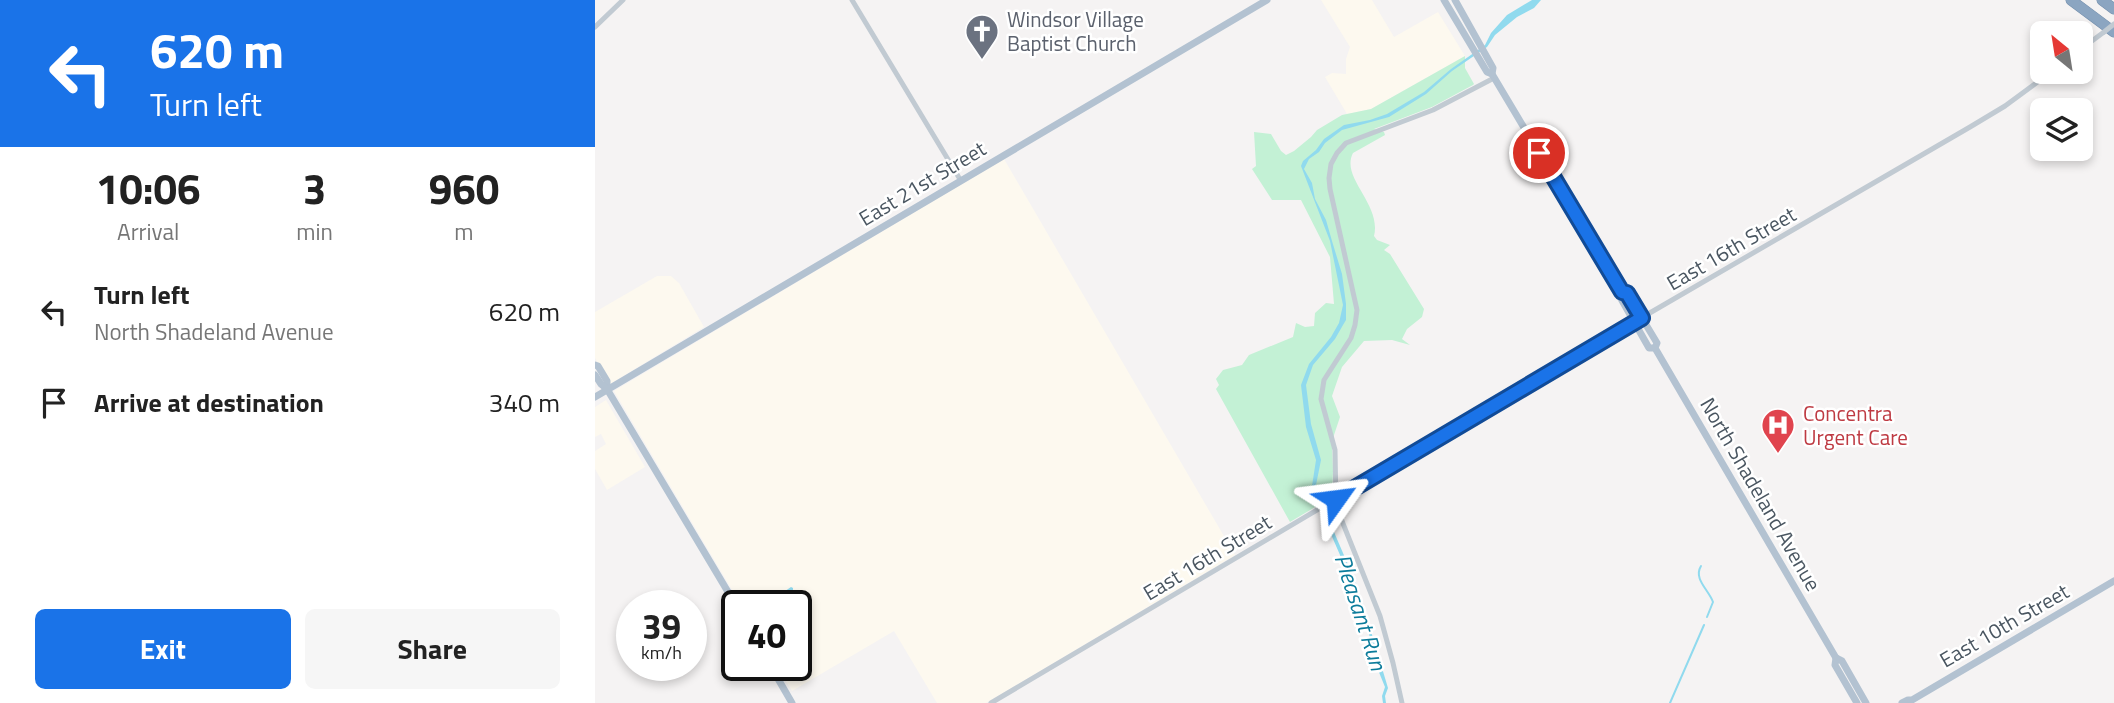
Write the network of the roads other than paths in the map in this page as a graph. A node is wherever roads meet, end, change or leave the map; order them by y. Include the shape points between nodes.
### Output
1 (623, 0) edge
2 (852, 0) edge
3 (1267, 0) edge
4 (1444, 0) edge
5 (1455, 0) edge
6 (2071, 0) edge
7 (2082, 0) edge
8 (2102, 0) edge
9 (2114, 9) edge
10 (2114, 24) edge
11 (595, 27) edge
12 (2109, 32) edge
13 (2093, 42) edge
14 (1475, 44) junction
15 (1493, 76) junction
16 (2035, 84) edge
17 (961, 181) junction
18 (1622, 293) junction
19 (1642, 318) junction
20 (1635, 322) junction
21 (1655, 348) junction
22 (595, 365) edge
23 (595, 375) edge
24 (607, 390) junction
25 (595, 397) edge
26 (1336, 499) junction
27 (2114, 581) edge
28 (727, 590) edge
29 (1836, 658) junction
30 (779, 681) edge
31 (1911, 701) edge
32 (792, 703) edge
33 (991, 703) edge
34 (1402, 703) edge
35 (1857, 703) edge
36 (1866, 703) edge
37 (1902, 703) edge

1 - 11 street
2 - 17 street
3 - 17 main road, East 21st Street
4 - 14 main road, North Shadeland Avenue
5 - 14 main road, North Shadeland Avenue
6 - 12 highway
7 - 10 highway
8 - 9 highway
10 - 12 street, bridge
12 - 13 street
14 - 15 main road, North Shadeland Avenue via 1493,68
15 - 18 main road, North Shadeland Avenue
15 - 26 street via 1433,110 1350,141 1331,164 1329,183 1357,309 1351,338 1326,374 1321,390 1335,450
16 - 19 street, East 16th Street via 1970,127
17 - 24 main road, East 21st Street
18 - 19 main road, North Shadeland Avenue via 1627,293
18 - 20 main road, North Shadeland Avenue via 1620,298
19 - 20 street, East 16th Street
19 - 21 main road, North Shadeland Avenue via 1657,343
20 - 21 main road, North Shadeland Avenue via 1649,348
20 - 26 street, East 16th Street
21 - 29 main road, North Shadeland Avenue
22 - 24 main road via 607,381
23 - 24 main road
24 - 25 main road, East 21st Street
24 - 28 main road
26 - 33 street, East 16th Street
26 - 34 street via 1382,624
27 - 31 main road, East 10th Street
29 - 35 main road, North Shadeland Avenue via 1835,666
29 - 36 main road, North Shadeland Avenue
30 - 32 main road
31 - 37 main road, East 10th Street

